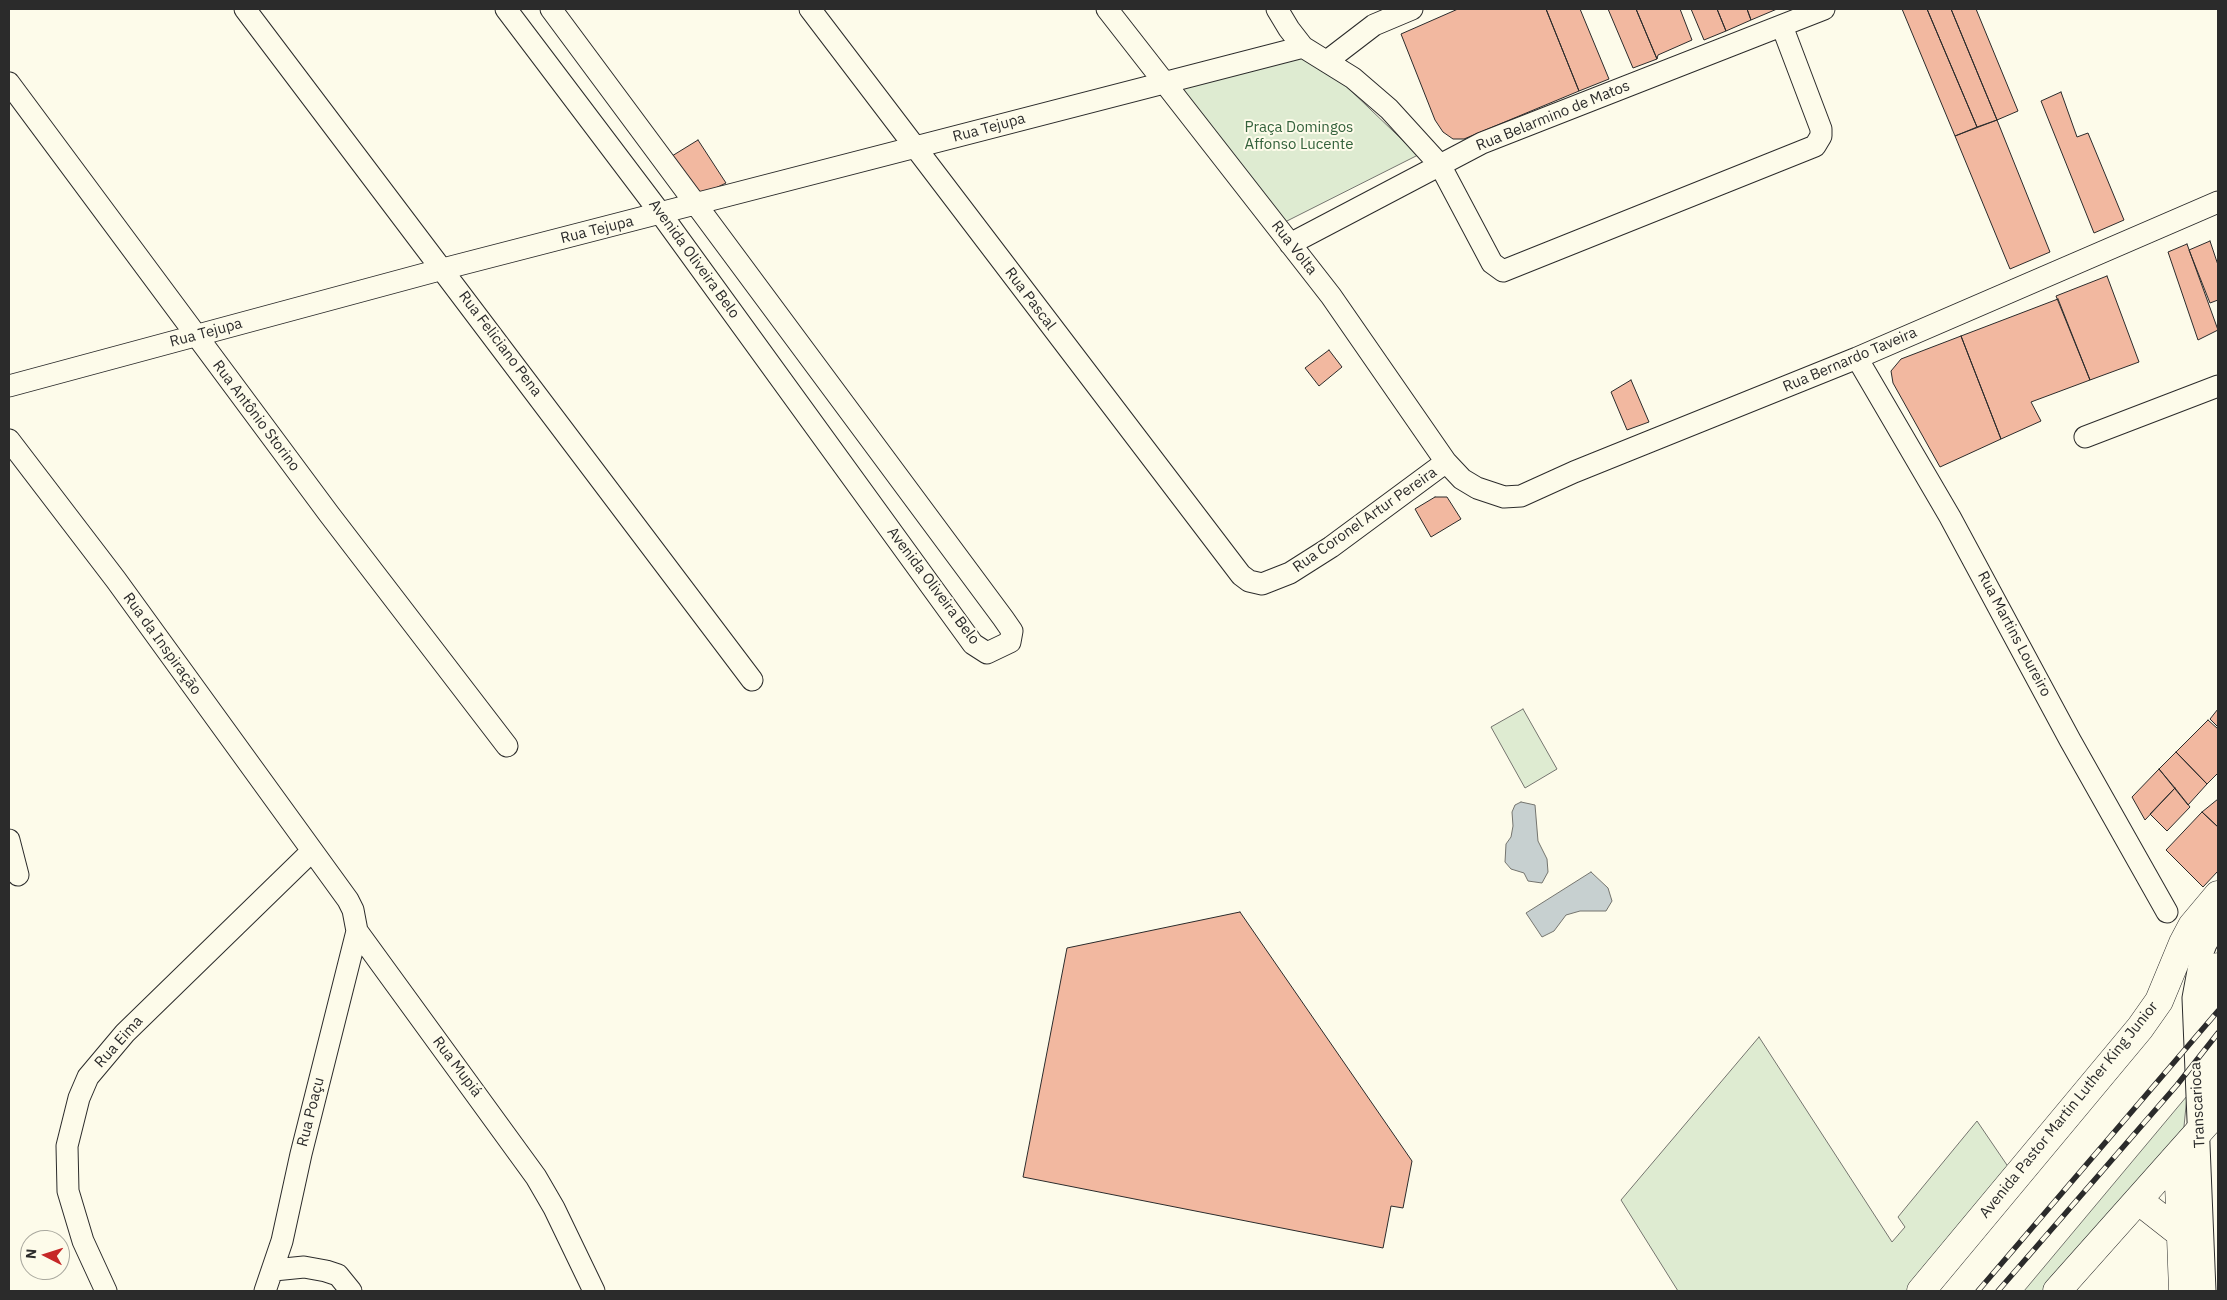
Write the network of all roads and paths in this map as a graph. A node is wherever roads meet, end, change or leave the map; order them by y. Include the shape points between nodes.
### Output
1 (245, 9) edge
2 (506, 9) edge
3 (551, 9) edge
4 (810, 9) edge
5 (1107, 9) edge
6 (1277, 9) edge
7 (1412, 9) edge
8 (1824, 9) edge
9 (1782, 26) junction
10 (1303, 46) junction
11 (1327, 61) junction
12 (1163, 82) junction
13 (9, 83) edge
14 (915, 148) junction
15 (1440, 165) junction
16 (2218, 202) edge
17 (697, 204) junction
18 (662, 214) junction
19 (1290, 244) junction
20 (443, 269) junction
21 (195, 336) junction
22 (1857, 358) junction
23 (9, 386) edge
24 (2218, 386) edge
25 (2085, 437) dead end
26 (9, 440) edge
27 (1446, 462) junction
28 (1477, 488) joint
29 (1255, 583) joint
30 (752, 680) dead end
31 (508, 746) dead end
32 (9, 840) edge
33 (312, 851) junction
34 (18, 875) dead end
35 (2218, 894) edge
36 (2167, 912) dead end
37 (2218, 924) edge
38 (357, 931) junction
39 (2218, 967) edge
40 (2218, 1095) edge
41 (2218, 1110) edge
42 (2200, 1131) junction
43 (2178, 1157) junction
44 (2138, 1200) junction
45 (2180, 1233) junction
46 (582, 1267) junction
47 (274, 1270) junction
48 (106, 1291) edge
49 (265, 1291) edge
50 (351, 1291) edge
51 (575, 1291) edge
52 (594, 1291) edge
53 (1921, 1291) edge
54 (2057, 1291) edge
55 (2183, 1291) edge
56 (2205, 1291) edge

1 - 20 street, Rua Feliciano Pena
2 - 18 street, Avenida Oliveira Belo
3 - 17 street, Avenida Oliveira Belo
4 - 14 street, Rua Pascal
5 - 12 street, Rua Volta
6 - 10 street
7 - 11 street via 1374,25
8 - 9 street, Rua Belarmino de Matos
9 - 15 street, Rua Belarmino de Matos via 1482,143
9 - 15 street via 1821,129 1816,146 1503,271 1497,269
10 - 11 street
10 - 12 street, Rua Tejupa
11 - 15 street via 1389,109
12 - 14 street, Rua Tejupa
12 - 19 street, Rua Volta
13 - 21 street, Rua Antônio Storino
14 - 17 street, Rua Tejupa
14 - 29 street, Rua Pascal via 1241,575
15 - 19 street, Rua Belarmino de Matos
16 - 22 street, Rua Bernardo Taveira
17 - 18 street, Rua Tejupa
17 - 18 street, Avenida Oliveira Belo via 1012,631 1010,642 987,653 973,644
18 - 20 street, Rua Tejupa
19 - 27 street, Rua Volta via 1331,296
20 - 21 street, Rua Tejupa
20 - 30 street, Rua Feliciano Pena
21 - 23 street, Rua Tejupa
21 - 31 street, Rua Antônio Storino
22 - 28 street, Rua Bernardo Taveira via 1521,496 1504,497
22 - 36 street, Rua Martins Loureiro via 1950,517
24 - 25 street
26 - 33 street, Rua da Inspiração via 116,580
27 - 28 street, Rua Volta via 1462,479
27 - 29 street, Rua Coronel Artur Pereira via 1331,547 1290,573 1262,584
32 - 34 street
33 - 38 street, Rua Mupiá via 348,900
33 - 48 street, Rua Eima via 125,1033 88,1077 79,1098 68,1146 68,1191 83,1241
35 - 53 main road, Avenida Pastor Martin Luther King Junior via 2192,926 2159,1001 2140,1028
37 - 42 street, Transcarioca via 2200,960 2193,998
38 - 46 street, Rua Mupiá via 536,1177
38 - 47 street, Rua Poaçu
39 - 40 main road via 2215,1029
41 - 42 main road
42 - 43 main road
42 - 56 street, Transcarioca
43 - 44 main road
43 - 45 main road
44 - 45 main road
44 - 54 main road
45 - 55 main road
46 - 51 street
46 - 52 street, Rua Mupiá
47 - 49 street, Rua Poaçu
47 - 50 street via 304,1267 326,1270 338,1275

